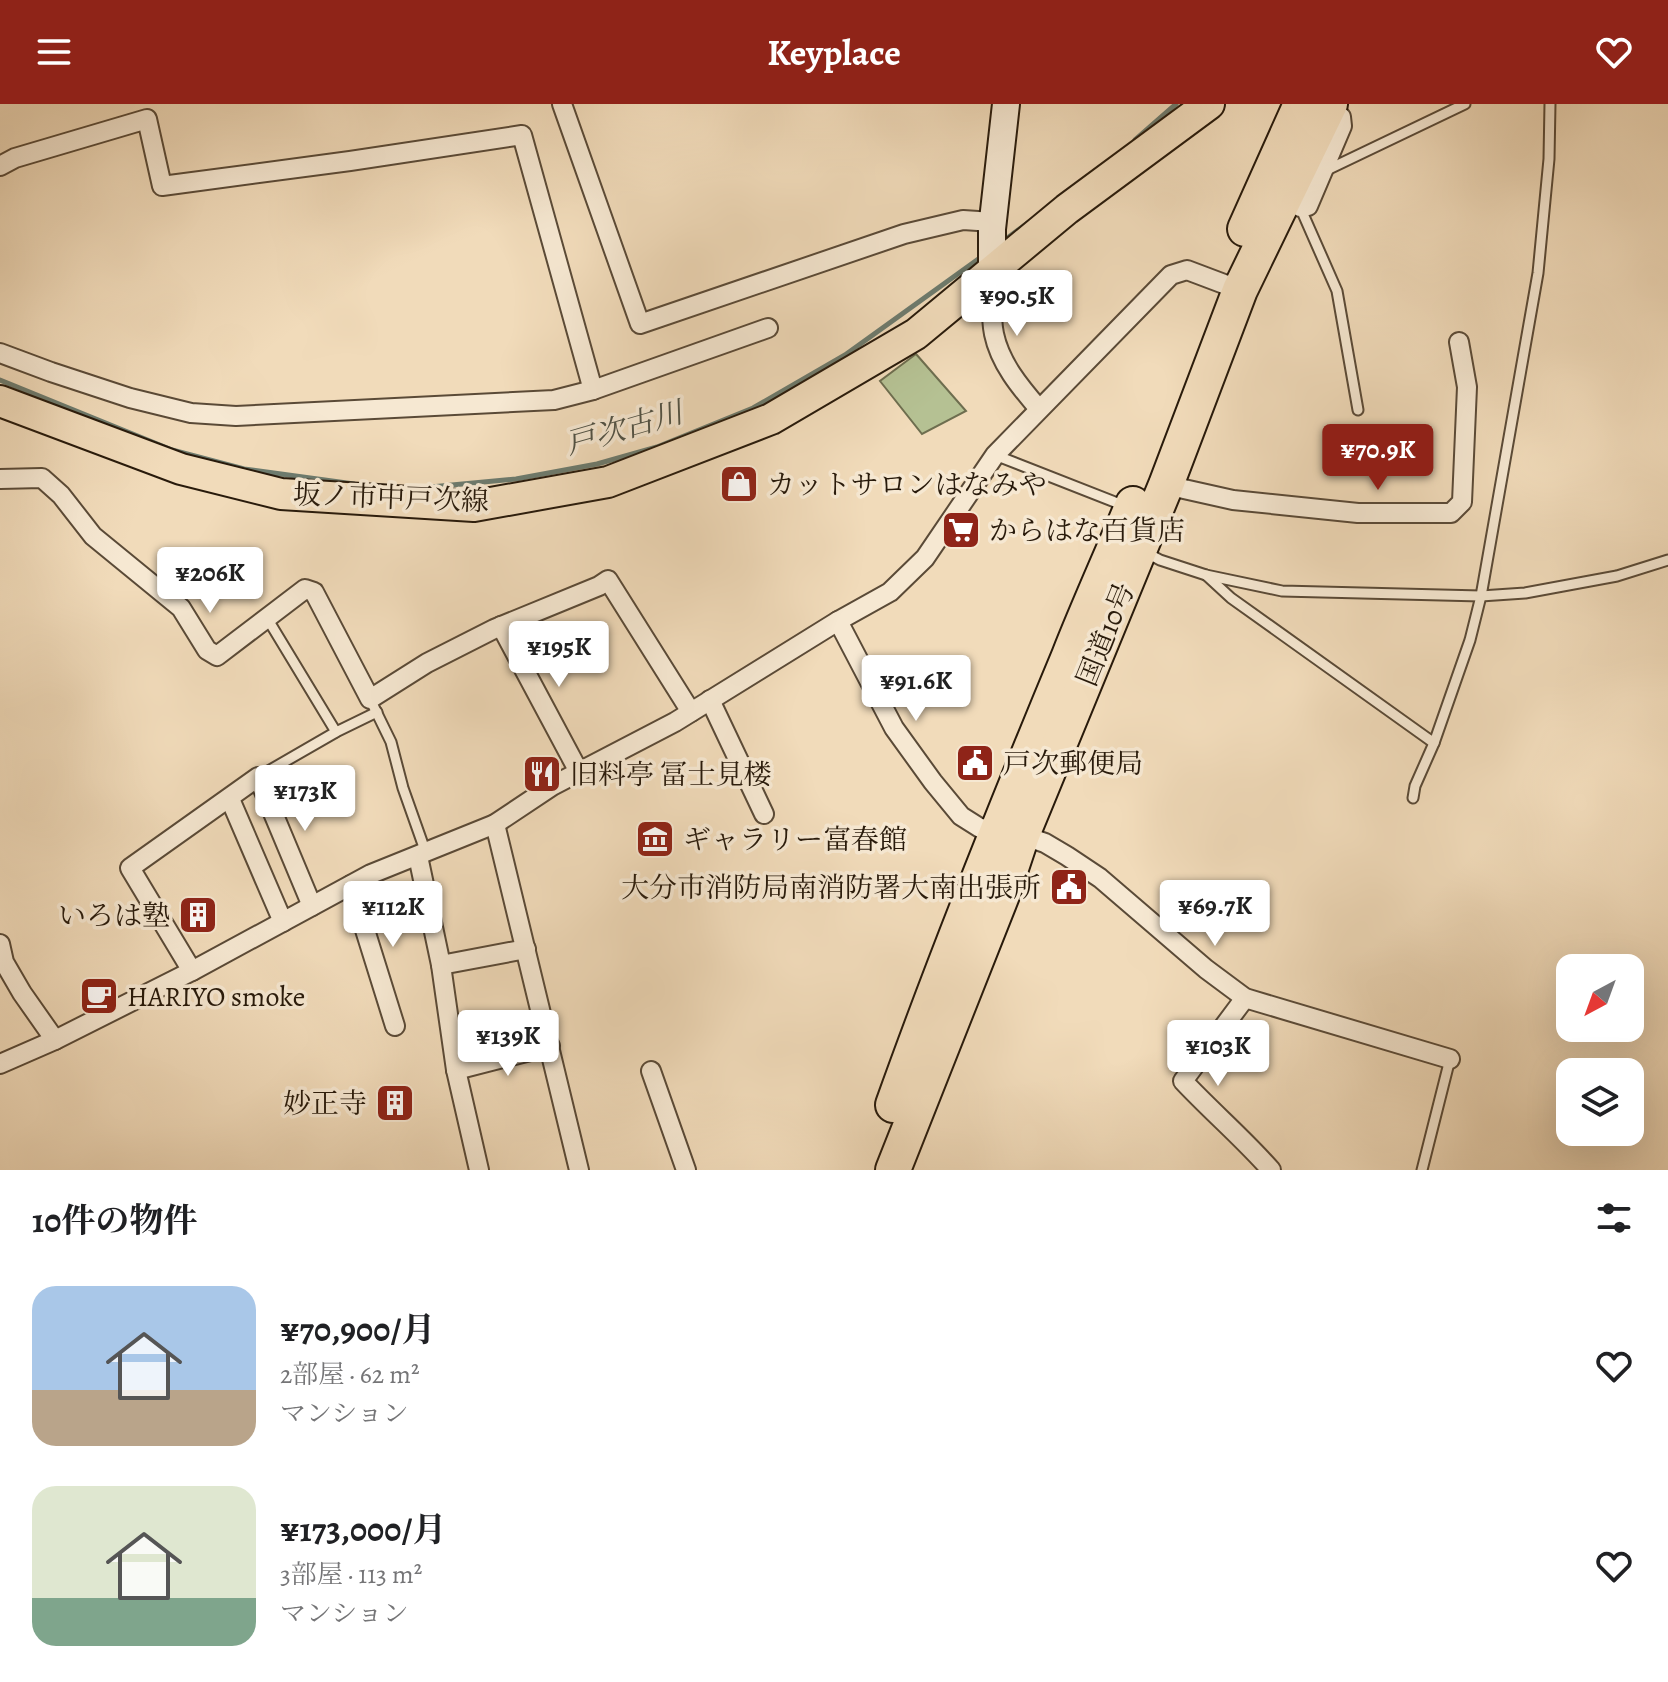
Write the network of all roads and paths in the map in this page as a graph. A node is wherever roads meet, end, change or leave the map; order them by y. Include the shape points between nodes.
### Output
1 (562, 104) edge
2 (1006, 104) edge
3 (1209, 104) edge
4 (1465, 104) edge
5 (1550, 104) edge
6 (1319, 105) edge
7 (0, 166) edge
8 (1322, 172) junction
9 (1293, 201) junction
10 (993, 225) junction
11 (992, 264) junction
12 (1231, 287) junction
13 (768, 328) dead end
14 (1459, 342) dead end
15 (0, 353) edge
16 (593, 390) junction
17 (0, 401) edge
18 (1039, 409) junction
19 (1358, 410) dead end
20 (995, 455) junction
21 (0, 479) edge
22 (1166, 485) junction
23 (1132, 508) junction
24 (1140, 549) junction
25 (1668, 560) edge
26 (1206, 575) junction
27 (1481, 596) junction
28 (267, 618) junction
29 (838, 621) junction
30 (501, 626) junction
31 (710, 700) junction
32 (374, 705) junction
33 (691, 712) junction
34 (336, 732) junction
35 (1434, 743) junction
36 (579, 772) junction
37 (258, 777) junction
38 (1413, 798) dead end
39 (230, 799) junction
40 (764, 814) dead end
41 (495, 824) junction
42 (1010, 833) junction
43 (422, 854) junction
44 (351, 885) junction
45 (312, 906) junction
46 (283, 922) junction
47 (0, 944) edge
48 (526, 949) junction
49 (441, 965) junction
50 (192, 971) junction
51 (1245, 998) junction
52 (395, 1026) dead end
53 (55, 1040) junction
54 (550, 1046) junction
55 (1450, 1059) joint
56 (0, 1064) edge
57 (456, 1070) junction
58 (651, 1071) dead end
59 (479, 1170) edge
60 (579, 1170) edge
61 (686, 1170) edge
62 (871, 1170) edge
63 (893, 1170) edge
64 (1271, 1170) edge
65 (1422, 1170) edge

1 - 10 street via 640,324 904,234 963,220
2 - 10 street
3 - 11 main road, 坂ノ市中戸次線
4 - 8 lane
5 - 27 lane via 1538,273
6 - 8 street via 1341,117 1342,126
6 - 9 highway, 国道10号
6 - 12 highway, 国道10号
7 - 16 street via 147,119 162,186 522,135
8 - 9 street via 1308,206
9 - 12 highway, 国道10号 via 1276,213
9 - 19 lane via 1337,291
10 - 11 street
11 - 17 main road, 坂ノ市中戸次線 via 916,334 771,419 608,482 474,506 281,494 181,469
11 - 18 street via 993,332 999,352
12 - 18 street via 1187,270 1171,275
12 - 22 highway, 国道10号
12 - 23 highway, 国道10号
13 - 16 street
14 - 22 street via 1467,387 1462,502 1451,513 1358,513 1233,500
15 - 16 street via 130,398 191,413 236,416 554,400
18 - 20 street
20 - 23 lane
20 - 29 street via 925,558 890,592
21 - 28 street via 42,478 93,536 181,608 207,650 217,656
22 - 24 highway, 国道10号
23 - 42 highway, 国道10号 via 1070,654
24 - 26 lane
24 - 42 highway, 国道10号
25 - 27 lane via 1617,576
26 - 27 lane via 1282,591
26 - 35 lane
27 - 35 lane
28 - 32 street via 305,589 314,592
28 - 34 lane
29 - 31 street
29 - 42 street via 894,728 933,782 961,816 980,828
30 - 32 street via 427,663
30 - 33 street via 608,580
30 - 36 street
31 - 33 street
31 - 40 street
32 - 34 lane
32 - 43 lane via 391,742
33 - 36 street
34 - 37 lane
35 - 38 lane
36 - 41 street
37 - 39 street
37 - 45 street
39 - 46 street
39 - 50 street via 130,868
41 - 43 street
41 - 48 street
42 - 51 street via 1045,843 1100,878
42 - 62 highway, 国道10号 via 917,1039
42 - 63 highway, 国道10号 via 1002,895
43 - 44 street
43 - 49 street
44 - 45 street
44 - 52 street
45 - 46 street
46 - 50 street
47 - 53 street via 4,962
48 - 49 street
48 - 54 street
49 - 57 street
50 - 53 street
51 - 55 street
51 - 64 street via 1183,1081
53 - 56 street
54 - 57 street
54 - 60 street
55 - 65 lane
57 - 59 street
58 - 61 street

